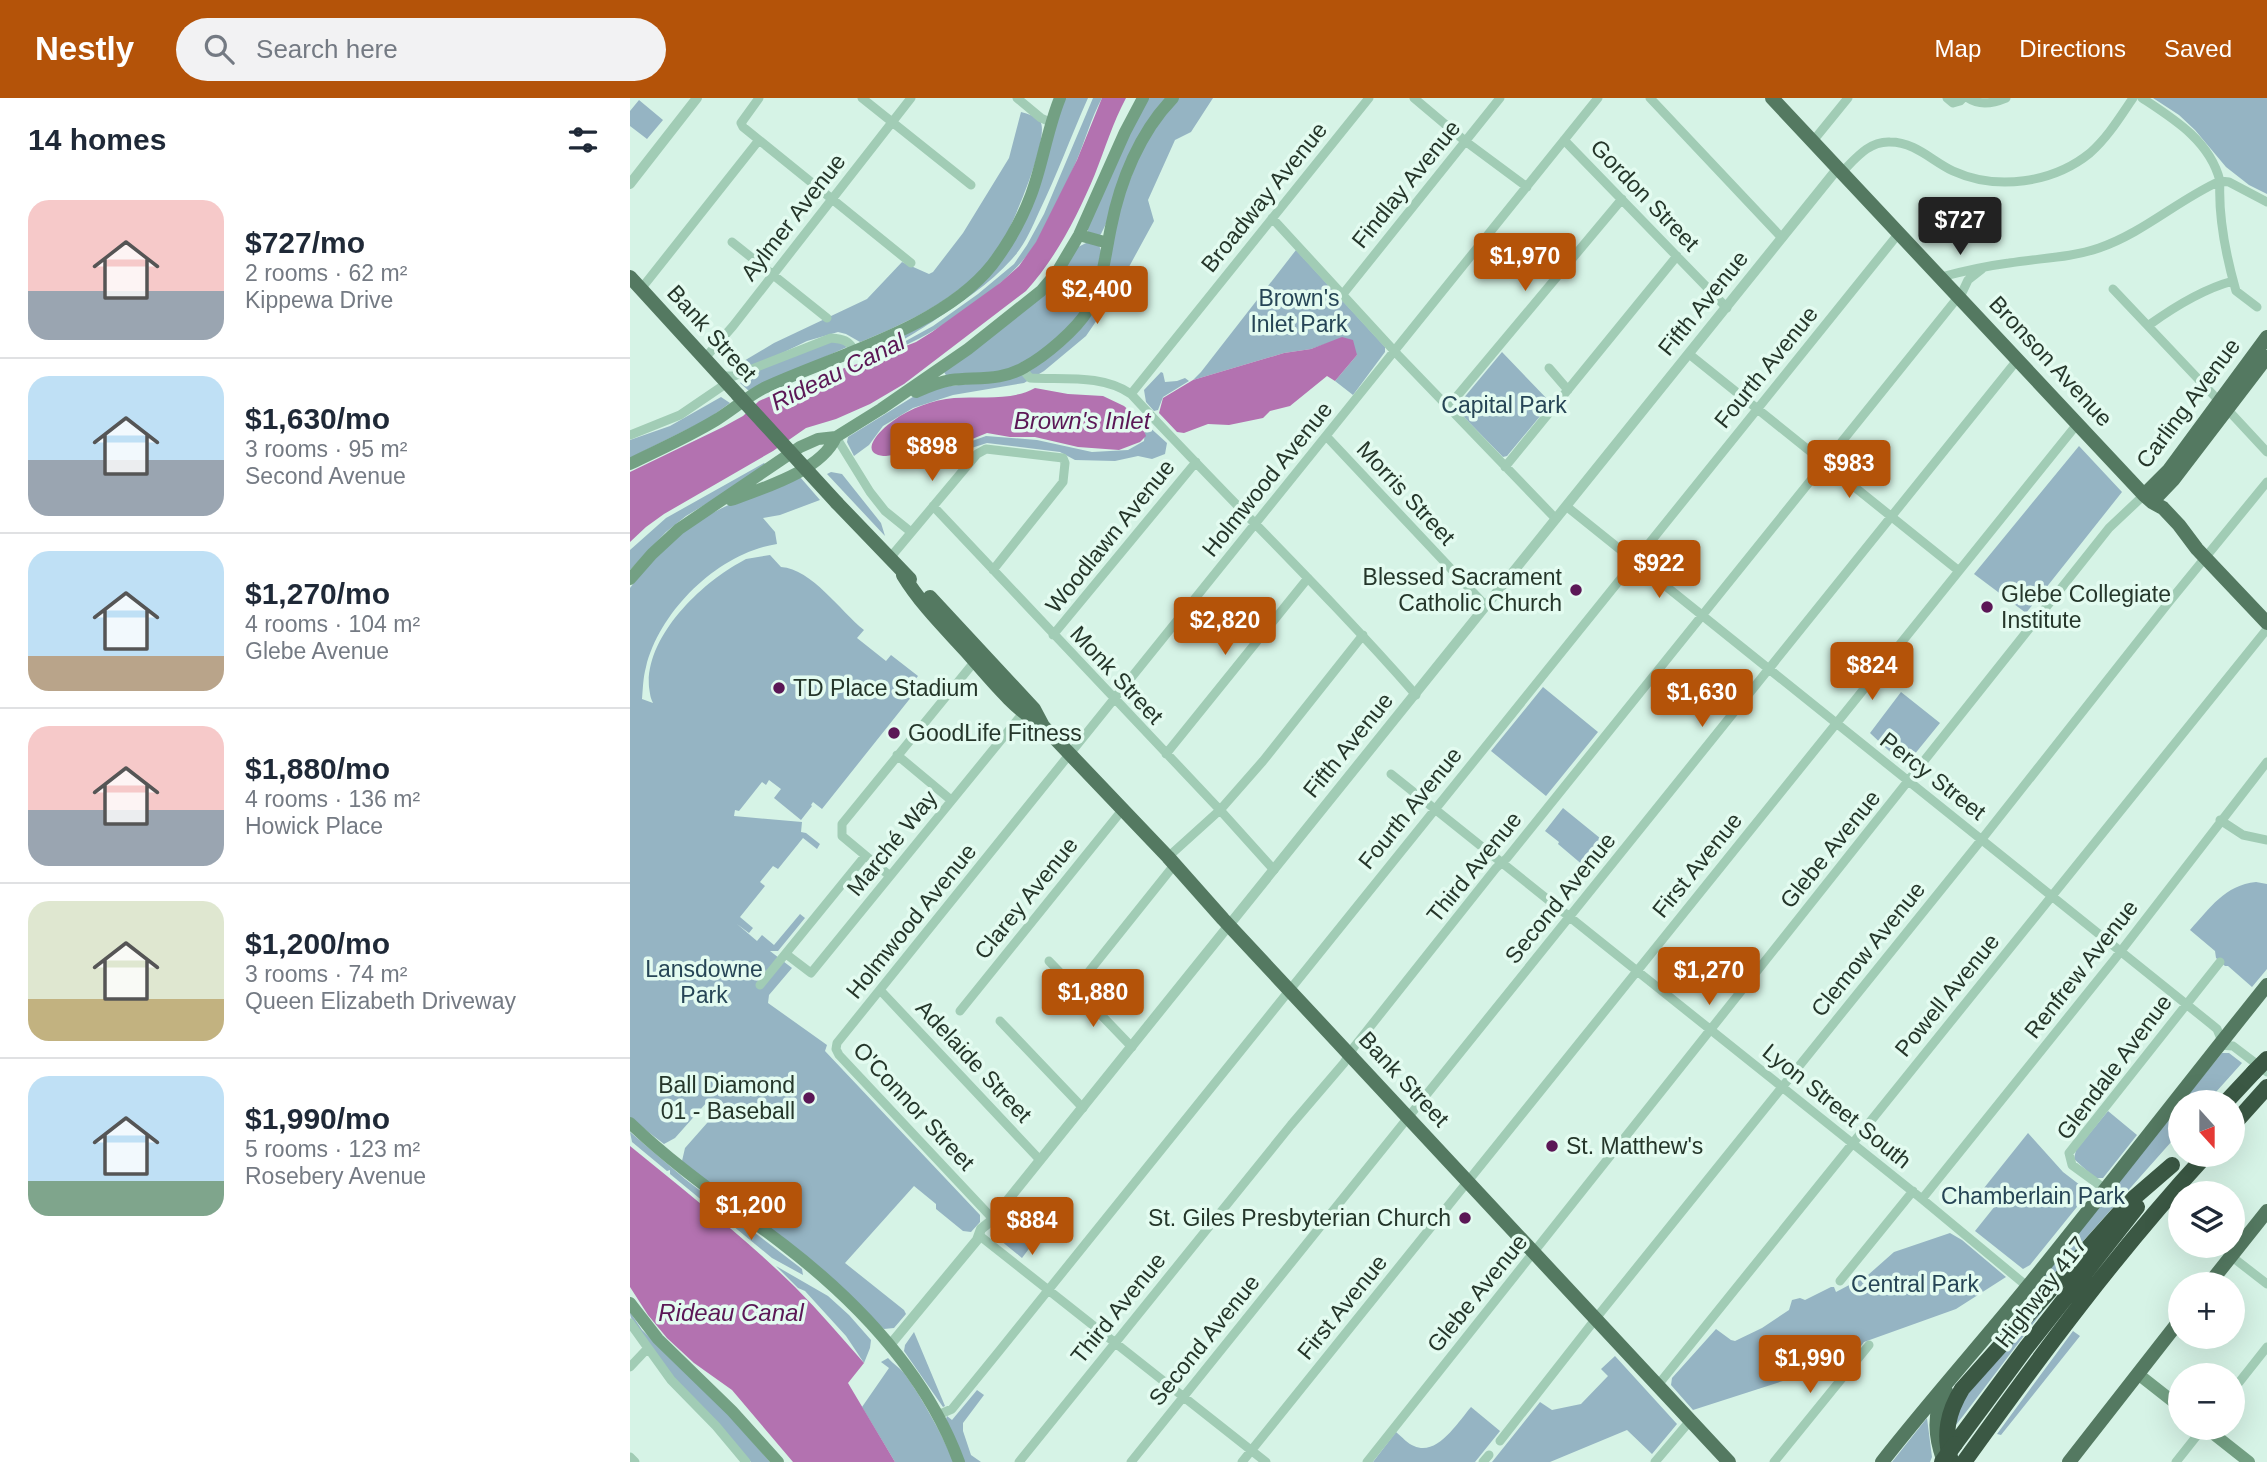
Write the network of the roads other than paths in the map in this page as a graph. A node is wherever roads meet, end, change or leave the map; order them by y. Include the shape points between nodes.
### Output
1 (697, 98) edge
2 (759, 98) edge
3 (862, 98) edge
4 (911, 98) edge
5 (1017, 98) edge
6 (1060, 98) edge
7 (1143, 98) edge
8 (1173, 98) edge
9 (1369, 98) edge
10 (1414, 98) edge
11 (1500, 98) edge
12 (1598, 98) edge
13 (1650, 98) edge
14 (1772, 98) edge
15 (1848, 98) edge
16 (1947, 98) edge
17 (1966, 98) edge
18 (2006, 98) edge
19 (2133, 98) edge
20 (2142, 98) edge
21 (892, 122) junction
22 (1050, 122) junction
23 (759, 140) junction
24 (1564, 140) junction
25 (1465, 141) junction
26 (1813, 141) junction
27 (1840, 170) junction
28 (2220, 181) junction
29 (630, 184) edge
30 (971, 185) dead end
31 (1527, 187) junction
32 (832, 199) junction
33 (1622, 199) junction
34 (2267, 202) edge
35 (1272, 218) junction
36 (1899, 233) junction
37 (1079, 235) junction
38 (1782, 238) junction
39 (732, 242) dead end
40 (1108, 243) junction
41 (1677, 256) junction
42 (911, 263) dead end
43 (1987, 267) junction
44 (772, 273) junction
45 (630, 277) edge
46 (1941, 277) junction
47 (2233, 281) junction
48 (641, 289) junction
49 (2113, 289) dead end
50 (1343, 294) junction
51 (1959, 297) junction
52 (2257, 307) dead end
53 (1727, 308) junction
54 (827, 318) dead end
55 (2149, 325) junction
56 (2267, 337) edge
57 (1395, 350) junction
58 (855, 352) junction
59 (1689, 354) junction
60 (2267, 357) edge
61 (705, 358) junction
62 (2018, 359) junction
63 (1549, 368) dead end
64 (1022, 369) junction
65 (723, 379) junction
66 (1568, 390) junction
67 (1131, 394) junction
68 (2224, 406) junction
69 (1448, 407) junction
70 (1758, 408) junction
71 (881, 409) junction
72 (2078, 423) junction
73 (630, 435) edge
74 (836, 437) junction
75 (1327, 437) junction
76 (2267, 452) edge
77 (1196, 462) junction
78 (1825, 462) junction
79 (630, 464) edge
80 (1505, 467) junction
81 (2267, 482) edge
82 (2148, 498) junction
83 (933, 506) junction
84 (1566, 506) junction
85 (708, 510) junction
86 (1892, 516) junction
87 (1556, 519) junction
88 (1255, 524) junction
89 (911, 532) junction
90 (2201, 554) junction
91 (889, 559) junction
92 (1634, 561) junction
93 (993, 570) junction
94 (1959, 570) junction
95 (1308, 578) junction
96 (630, 579) edge
97 (1486, 606) junction
98 (1702, 616) junction
99 (2267, 626) edge
100 (1053, 635) junction
101 (1363, 635) junction
102 (978, 657) junction
103 (1769, 670) junction
104 (1416, 695) junction
105 (1114, 699) junction
106 (1023, 713) junction
107 (1836, 723) junction
108 (1044, 727) junction
109 (1070, 754) junction
110 (1166, 754) junction
111 (897, 755) junction
112 (2267, 762) edge
113 (1391, 774) dead end
114 (1909, 781) junction
115 (951, 800) junction
116 (1123, 809) junction
117 (1434, 809) junction
118 (1220, 810) junction
119 (2220, 820) junction
120 (1982, 839) junction
121 (2267, 840) edge
122 (866, 856) junction
123 (1171, 861) junction
124 (1502, 863) junction
125 (1274, 870) junction
126 (890, 876) junction
127 (2051, 896) junction
128 (1570, 917) junction
129 (1229, 926) junction
130 (2120, 951) junction
131 (786, 954) junction
132 (1049, 961) dead end
133 (2220, 962) dead end
134 (1636, 971) junction
135 (760, 985) dead end
136 (2267, 985) edge
137 (1075, 989) junction
138 (880, 990) junction
139 (1289, 990) junction
140 (2186, 1004) junction
141 (960, 1011) dead end
142 (1000, 1021) dead end
143 (1710, 1030) junction
144 (2223, 1040) junction
145 (1132, 1047) junction
146 (836, 1049) joint
147 (1350, 1053) junction
148 (2267, 1059) edge
149 (2260, 1072) edge
150 (1782, 1087) junction
151 (2267, 1087) edge
152 (2240, 1090) edge
153 (2267, 1098) edge
154 (1083, 1108) junction
155 (2245, 1112) edge
156 (1407, 1116) junction
157 (2245, 1116) edge
158 (630, 1123) edge
159 (1852, 1144) junction
160 (1040, 1160) junction
161 (2168, 1167) edge
162 (2170, 1167) edge
163 (2196, 1167) edge
164 (1468, 1181) junction
165 (2105, 1189) junction
166 (1913, 1191) junction
167 (1922, 1199) junction
168 (2267, 1211) edge
169 (992, 1220) junction
170 (980, 1236) junction
171 (2245, 1238) edge
172 (996, 1247) junction
173 (1534, 1252) junction
174 (2229, 1258) edge
175 (2234, 1258) edge
176 (2218, 1272) edge
177 (1840, 1281) dead end
178 (2267, 1284) edge
179 (2028, 1287) junction
180 (1048, 1290) junction
181 (630, 1303) edge
182 (1596, 1319) junction
183 (630, 1323) edge
184 (2168, 1335) edge
185 (1115, 1343) junction
186 (890, 1345) junction
187 (1869, 1345) dead end
188 (2267, 1347) edge
189 (647, 1349) junction
190 (1965, 1363) junction
191 (630, 1367) edge
192 (2138, 1374) junction
193 (2245, 1375) edge
194 (1658, 1385) junction
195 (1183, 1397) junction
196 (2168, 1398) edge
197 (938, 1415) junction
198 (1689, 1422) junction
199 (2195, 1440) edge
200 (2221, 1440) edge
201 (1500, 1441) dead end
202 (1251, 1451) junction
203 (630, 1457) edge
204 (1723, 1460) edge
205 (635, 1462) edge
206 (746, 1462) edge
207 (778, 1462) edge
208 (959, 1462) edge
209 (1019, 1462) edge
210 (1131, 1462) edge
211 (1242, 1462) edge
212 (1266, 1462) edge
213 (1367, 1462) edge
214 (1655, 1462) edge
215 (1774, 1462) edge
216 (1882, 1462) edge
217 (1943, 1462) edge
218 (1951, 1462) edge
219 (1964, 1462) edge
220 (2069, 1462) edge
221 (2176, 1462) edge
222 (2249, 1462) edge

1 - 29 street
2 - 23 street via 741,123
3 - 21 street
4 - 21 street, Aylmer Avenue
5 - 22 street
6 - 22 main road
7 - 37 main road
8 - 40 main road via 1143,138 1120,192
9 - 35 street, Broadway Avenue
10 - 25 street
11 - 25 street, Findlay Avenue
12 - 24 street, Holmwood Avenue
13 - 38 street
14 - 26 main road, Bronson Avenue
15 - 26 street
16 - 17 street via 1954,103
17 - 18 street via 1989,103
19 - 27 street via 2102,141 2059,173 2020,182 1990,182 1962,175 1918,149 1890,142 1864,150
20 - 28 street via 2192,136 2214,162
21 - 30 street
21 - 32 street, Aylmer Avenue
22 - 58 main road via 1031,195 992,264 963,293
23 - 32 street
23 - 48 street
24 - 31 street, Holmwood Avenue
24 - 33 street, Gordon Street
25 - 31 street
25 - 50 street, Findlay Avenue
26 - 27 main road, Bronson Avenue
27 - 36 main road, Bronson Avenue
27 - 38 street, Fifth Avenue
28 - 34 street
28 - 43 street via 2141,229 2100,247
28 - 47 street via 2219,204
31 - 57 street, Holmwood Avenue
32 - 42 street
32 - 44 street, Aylmer Avenue
33 - 41 street, Gordon Street
33 - 69 street
35 - 50 street
35 - 67 street, Broadway Avenue
36 - 46 main road, Bronson Avenue
36 - 70 street, Fourth Avenue
37 - 40 main road
37 - 71 main road via 1033,300
38 - 53 street, Fifth Avenue
39 - 44 street
40 - 64 main road via 1101,280 1088,310 1061,339
41 - 53 street, Gordon Street
41 - 66 street
43 - 46 street
43 - 51 street, Third Avenue via 1968,280
44 - 54 street
44 - 61 street, Aylmer Avenue
45 - 48 main road, Bank Street
46 - 51 main road, Bronson Avenue
47 - 52 street via 2236,291
47 - 55 street via 2206,291
48 - 61 main road, Bank Street
49 - 55 street
50 - 57 street
51 - 62 main road, Bronson Avenue
51 - 78 street, Third Avenue
53 - 59 street, Fifth Avenue
55 - 68 street
56 - 68 main road, Carling Avenue
57 - 69 street
57 - 75 street, Holmwood Avenue
58 - 65 street via 844,339 831,338
58 - 79 main road via 756,392 706,426
59 - 70 street
59 - 84 street, Fifth Avenue
60 - 68 main road, Carling Avenue
61 - 65 main road, Bank Street
62 - 72 main road, Bronson Avenue
62 - 86 street, Second Avenue
63 - 66 street
64 - 67 street via 1030,378 1103,382
64 - 71 main road via 933,385
65 - 73 street via 680,415
65 - 91 main road, Bank Street, bridge
66 - 80 street
67 - 77 street
68 - 76 street
68 - 82 main road, Carling Avenue via 2174,480
69 - 80 street
70 - 78 street
70 - 92 street, Fourth Avenue
71 - 74 main road
72 - 82 main road, Bronson Avenue
72 - 94 street, First Avenue
74 - 85 main road via 800,447
74 - 85 main road via 825,453 796,473
74 - 89 street via 870,492
75 - 88 street, Holmwood Avenue
75 - 97 street, Morris Street
77 - 88 street
77 - 100 street, Woodlawn Avenue
78 - 86 street
78 - 98 street, Third Avenue
80 - 87 street
81 - 90 street, Clemow Avenue
82 - 90 main road, Bronson Avenue via 2157,514
82 - 114 street, Glebe Avenue via 2109,528
83 - 89 street
83 - 93 street, Monk Street
83 - 93 street via 986,449 1063,458 1063,482
84 - 87 street, Fifth Avenue
84 - 92 street, Percy Street
85 - 96 main road via 668,538
86 - 94 street
86 - 103 street, Second Avenue
87 - 97 street, Fifth Avenue
88 - 95 street
88 - 105 street, Holmwood Avenue
89 - 91 street
90 - 99 main road, Bronson Avenue
90 - 120 street, Clemow Avenue via 2169,602
91 - 102 main road, Bank Street via 912,590
92 - 98 street, Percy Street
92 - 117 street, Fourth Avenue
93 - 100 street, Monk Street
94 - 107 street, First Avenue
95 - 101 street
95 - 110 street
97 - 104 street, Fifth Avenue
98 - 103 street, Percy Street
98 - 124 street, Third Avenue
99 - 127 street, Powell Avenue
100 - 105 street, Monk Street
101 - 104 street
101 - 118 street
102 - 106 main road, Bank Street
102 - 108 main road, Bank Street via 1034,709
102 - 111 street
103 - 107 street, Percy Street
103 - 128 street, Second Avenue
104 - 125 street, Fifth Avenue
105 - 109 street, Holmwood Avenue
105 - 110 street, Monk Street
106 - 108 main road, Bank Street
106 - 115 street, Marché Way
107 - 114 street, Percy Street
107 - 134 street, First Avenue
108 - 109 main road, Bank Street
109 - 116 main road, Bank Street
109 - 138 street, Holmwood Avenue
110 - 118 street, Monk Street
111 - 115 street
111 - 122 street via 842,824 842,836
112 - 119 street, Renfrew Avenue
113 - 117 street, Lyon Street South
114 - 120 street, Percy Street
114 - 143 street, Glebe Avenue
115 - 126 street, Marché Way
116 - 123 main road, Bank Street
116 - 141 street, Clarey Avenue
117 - 124 street, Lyon Street South
117 - 139 street, Fourth Avenue
118 - 123 street
118 - 125 street, Monk Street
119 - 121 street via 2243,835
119 - 130 street, Renfrew Avenue
120 - 127 street, Percy Street
120 - 150 street, Clemow Avenue
122 - 126 street
122 - 131 street
123 - 129 main road, Bank Street
123 - 137 street
124 - 128 street, Lyon Street South
124 - 147 street, Third Avenue
125 - 129 street, Fifth Avenue
126 - 131 street, Marché Way via 811,973
127 - 130 street, Percy Street
127 - 159 street, Powell Avenue
128 - 134 street, Lyon Street South
128 - 156 street, Second Avenue
129 - 139 main road, Bank Street
129 - 145 street, Fifth Avenue
130 - 140 street, Percy Street
130 - 167 street, Renfrew Avenue
131 - 135 street
132 - 137 street
133 - 140 street, Glendale Avenue
134 - 143 street, Lyon Street South
134 - 164 street, First Avenue
136 - 144 main road
137 - 145 street
138 - 146 street, Holmwood Avenue
138 - 160 street, Adelaide Street
139 - 147 main road, Bank Street
139 - 180 street, Fourth Avenue
140 - 144 street, Percy Street via 2219,1026
140 - 165 street, Glendale Avenue via 2069,1153 2072,1165
142 - 154 street
143 - 150 street, Lyon Street South
143 - 173 street, Glebe Avenue
144 - 149 street, Percy Street
144 - 165 main road
145 - 154 street, Fifth Avenue
146 - 169 street, O'Connor Street
147 - 156 main road, Bank Street
147 - 185 street, Third Avenue
148 - 149 highway, bridge
149 - 152 highway
150 - 159 street, Lyon Street South
150 - 182 street, Clemow Avenue
151 - 155 highway
153 - 157 highway
154 - 160 street, Fifth Avenue
156 - 164 main road, Bank Street
156 - 195 street, Second Avenue
158 - 186 main road via 702,1185 815,1270
159 - 166 street, Lyon Street South
159 - 194 street, Powell Avenue
160 - 169 street, Fifth Avenue
161 - 218 highway via 2128,1203 1962,1389 1947,1422
162 - 217 highway, Highway 417, bridge via 2069,1292
163 - 219 highway via 2118,1259
164 - 173 main road, Bank Street
164 - 202 street, First Avenue
165 - 179 main road
166 - 167 street, Lyon Street South
166 - 177 street
167 - 179 street, Lyon Street South
168 - 171 main road
169 - 170 street, Fifth Avenue
169 - 172 street via 988,1233
170 - 172 street
170 - 186 street, Fifth Avenue
172 - 180 street
173 - 182 main road, Bank Street
173 - 213 street, Glebe Avenue
174 - 176 main road
175 - 178 street
179 - 190 main road
180 - 185 street
180 - 197 street, Fourth Avenue via 952,1409
181 - 207 main road via 658,1339
182 - 194 main road, Bank Street
182 - 201 street, Clemow Avenue
183 - 189 street
184 - 192 main road
185 - 195 street
185 - 209 street, Third Avenue
186 - 197 main road
187 - 215 street
188 - 193 street
189 - 191 street
189 - 206 street
190 - 216 main road
190 - 217 main road via 1938,1409
192 - 196 main road
192 - 220 main road
194 - 198 main road, Bank Street
195 - 202 street
195 - 210 street, Second Avenue
197 - 208 main road
198 - 204 main road, Bank Street
198 - 214 street
199 - 221 street
200 - 222 main road
202 - 211 street, First Avenue
202 - 212 street
203 - 205 street

